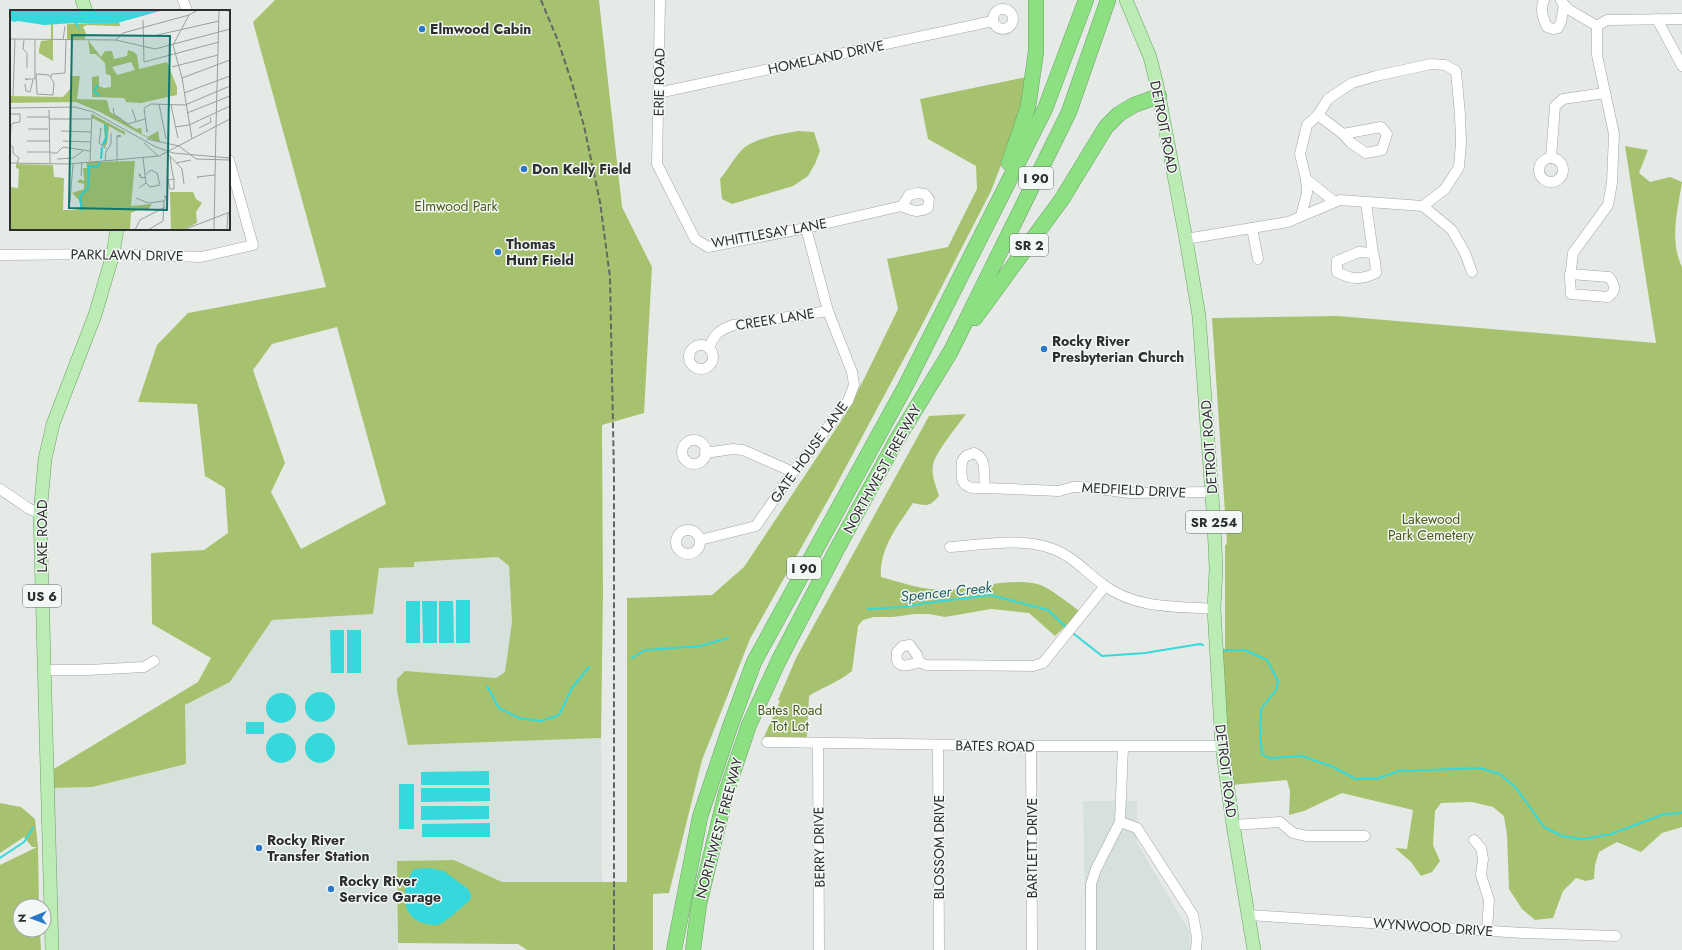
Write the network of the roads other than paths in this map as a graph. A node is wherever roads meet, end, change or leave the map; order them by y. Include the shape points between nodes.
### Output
1 (82, 0) edge
2 (183, 0) edge
3 (660, 0) edge
4 (1036, 0) edge
5 (1086, 0) edge
6 (1108, 0) edge
7 (1544, 0) edge
8 (1129, 2) edge
9 (1562, 2) edge
10 (86, 10) edge
11 (187, 10) edge
12 (1657, 19) junction
13 (1682, 19) edge
14 (994, 21) dead end
15 (1597, 26) junction
16 (1682, 66) edge
17 (658, 93) junction
18 (1605, 93) junction
19 (1159, 96) junction
20 (1318, 114) junction
21 (1343, 134) dead end
22 (1551, 158) dead end
23 (230, 164) edge
24 (657, 164) joint
25 (1306, 179) junction
26 (1335, 202) junction
27 (1366, 203) junction
28 (902, 206) dead end
29 (1423, 206) junction
30 (994, 210) junction
31 (1301, 216) junction
32 (806, 228) junction
33 (1252, 228) junction
34 (117, 230) edge
35 (1186, 239) junction
36 (1373, 253) dead end
37 (113, 254) junction
38 (0, 255) edge
39 (1258, 259) dead end
40 (1472, 272) dead end
41 (1570, 274) junction
42 (828, 311) junction
43 (709, 349) dead end
44 (951, 351) junction
45 (706, 453) dead end
46 (793, 472) junction
47 (985, 488) dead end
48 (0, 489) edge
49 (1212, 492) junction
50 (40, 514) junction
51 (700, 540) dead end
52 (950, 547) dead end
53 (1105, 586) junction
54 (1214, 608) junction
55 (154, 661) dead end
56 (919, 662) dead end
57 (44, 670) junction
58 (767, 742) dead end
59 (818, 744) junction
60 (938, 744) junction
61 (1031, 746) junction
62 (1222, 746) junction
63 (1122, 747) junction
64 (1120, 822) junction
65 (1233, 825) junction
66 (1365, 836) dead end
67 (1474, 840) dead end
68 (1249, 916) junction
69 (1487, 930) junction
70 (1616, 936) dead end
71 (52, 950) edge
72 (674, 950) edge
73 (693, 950) edge
74 (820, 950) edge
75 (939, 950) edge
76 (1032, 950) edge
77 (1091, 950) edge
78 (1196, 950) edge
79 (1254, 950) edge

1 - 10 main road
2 - 11 street
3 - 17 street, ERIE ROAD
4 - 30 highway via 1036,52 1028,107
5 - 30 highway, NORTHWEST FREEWAY / I 90 via 1045,108
6 - 44 highway, NORTHWEST FREEWAY / I 90 via 1069,112
7 - 9 street via 1543,20 1547,27 1553,29 1558,28 1561,22
8 - 19 main road, DETROIT ROAD via 1150,58
9 - 15 street via 1568,9
12 - 13 street
12 - 15 street via 1606,20
12 - 16 street
14 - 17 street, HOMELAND DRIVE
15 - 18 street via 1597,54
17 - 24 street, ERIE ROAD
18 - 22 street via 1563,99 1555,106
18 - 41 street via 1614,134 1612,183 1608,205 1573,253
19 - 35 main road, DETROIT ROAD / SR 254
19 - 44 highway, SR 2 via 1134,105 1119,114 1106,127 1062,199
20 - 21 street
20 - 25 street via 1307,125 1300,154
20 - 29 street via 1328,99 1352,83 1431,64 1445,65 1456,71 1461,143 1459,167 1445,189
23 - 37 street, PARKLAWN DRIVE via 253,245 201,257
24 - 32 street, WHITTLESAY LANE via 695,238 708,247
25 - 26 street
25 - 31 street via 1307,193
26 - 27 street via 1340,200
26 - 31 street
27 - 29 street
27 - 36 street
28 - 32 street, WHITTLESAY LANE
29 - 40 street via 1452,230
30 - 72 highway, NORTHWEST FREEWAY / I 90 via 905,387 754,662 700,817
31 - 33 street via 1288,222
32 - 42 street, GATE HOUSE LANE
33 - 35 street
33 - 39 street
34 - 37 main road, LAKE ROAD / US 6
35 - 49 main road, DETROIT ROAD / SR 254 via 1202,334
37 - 38 street, PARKLAWN DRIVE
37 - 50 main road, LAKE ROAD / US 6 via 95,315 53,424 45,459
41 - 41 street via 1571,294 1608,297 1615,289 1609,278
42 - 43 street, CREEK LANE via 733,325 720,331
42 - 46 street, GATE HOUSE LANE via 852,372 854,385 848,401
44 - 73 highway, NORTHWEST FREEWAY / I 90 via 896,441 837,549 779,660 749,725 724,800 699,904
45 - 46 street via 743,450
46 - 51 street, GATE HOUSE LANE via 756,526
47 - 49 street, MEDFIELD DRIVE via 1059,491 1085,487 1129,493
48 - 50 street
49 - 54 main road, DETROIT ROAD / SR 254 via 1216,569
50 - 57 main road, LAKE ROAD / US 6
52 - 53 street via 1018,543 1048,547 1076,561
53 - 54 street via 1130,600 1150,604
53 - 56 street via 1043,663 1033,666 926,665
54 - 62 main road, DETROIT ROAD / SR 254
55 - 57 street via 144,667
57 - 71 main road, LAKE ROAD / US 6
58 - 59 street, BATES ROAD
59 - 60 street, BATES ROAD
59 - 74 street, BERRY DRIVE
60 - 61 street, BATES ROAD
60 - 75 street, BLOSSOM DRIVE
61 - 63 street, BATES ROAD
61 - 76 street, BARTLETT DRIVE
62 - 63 street, BATES ROAD
62 - 65 main road, DETROIT ROAD / SR 254
63 - 64 street
64 - 77 street via 1091,884
64 - 78 street via 1137,828 1193,915 1197,937
65 - 66 street via 1280,822 1293,833 1306,836
65 - 68 main road, DETROIT ROAD / SR 254
67 - 69 street via 1481,848 1484,859 1481,875 1489,900
68 - 69 street, WYNWOOD DRIVE
68 - 79 main road, DETROIT ROAD / SR 254
69 - 70 street, WYNWOOD DRIVE

